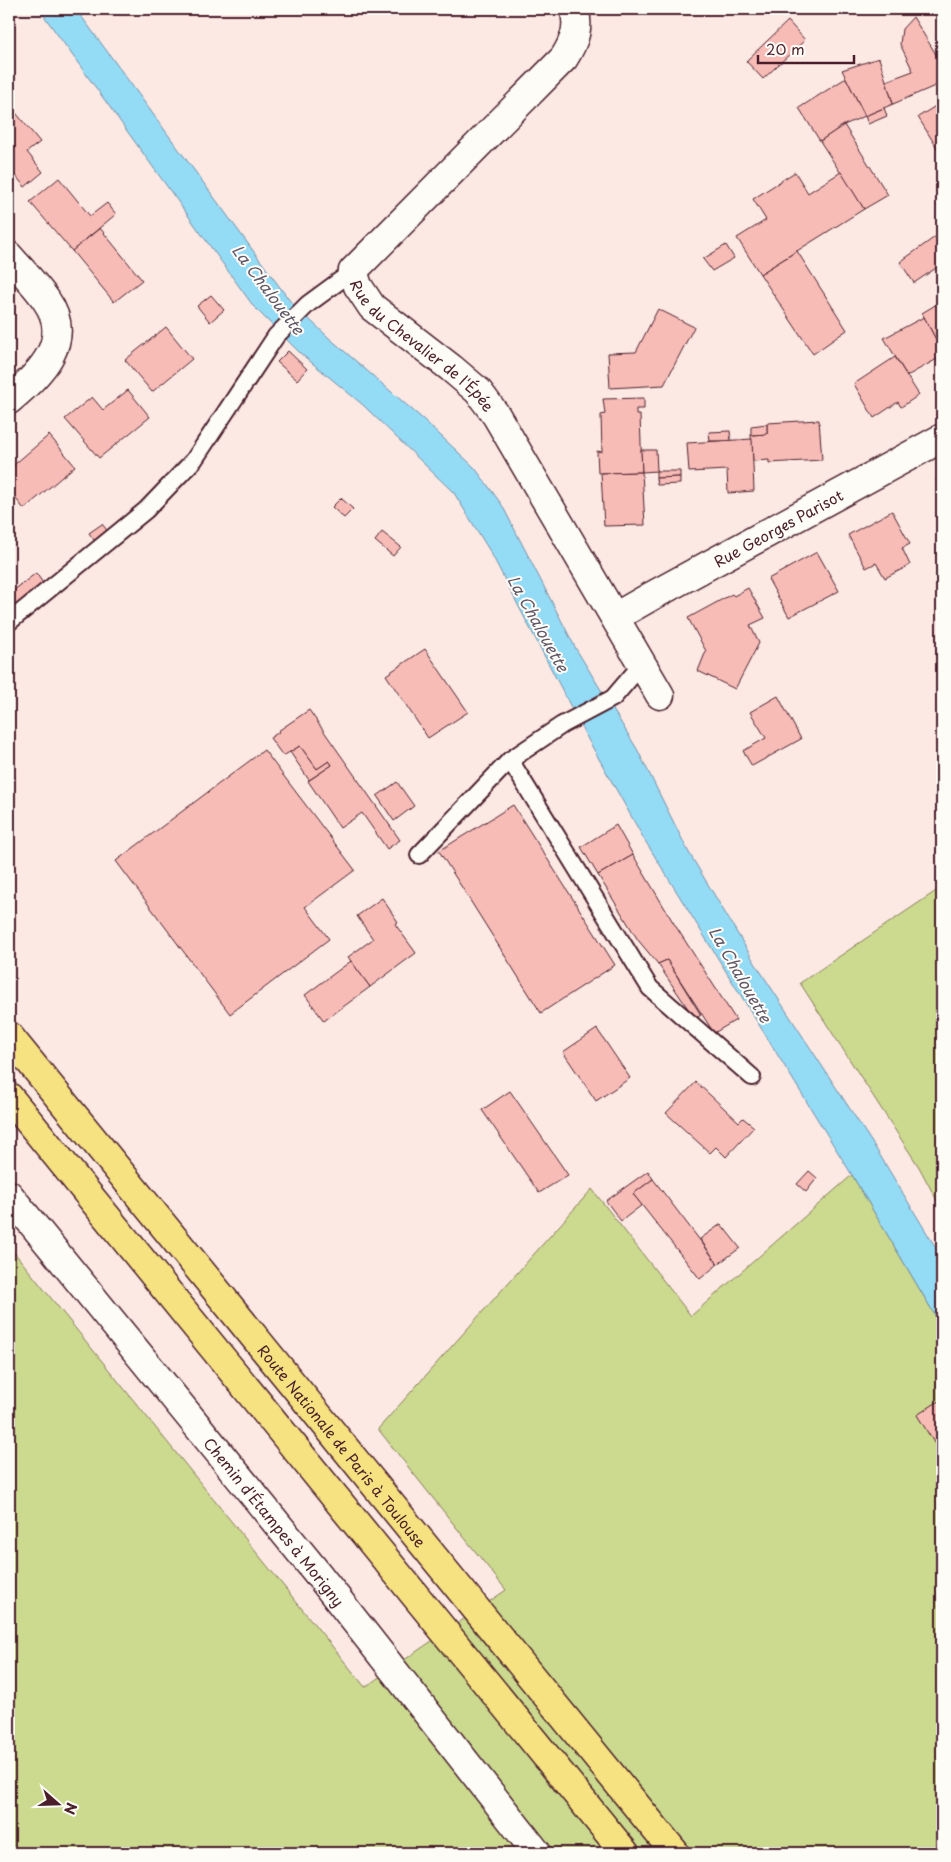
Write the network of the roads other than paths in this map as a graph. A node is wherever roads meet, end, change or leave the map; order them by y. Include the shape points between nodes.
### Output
1 (574, 9) edge
2 (9, 256) edge
3 (353, 271) junction
4 (9, 400) edge
5 (942, 438) edge
6 (615, 618) junction
7 (9, 622) edge
8 (642, 664) junction
9 (660, 695) dead end
10 (510, 760) junction
11 (419, 855) dead end
12 (9, 1036) edge
13 (752, 1077) dead end
14 (9, 1096) edge
15 (9, 1195) edge
16 (537, 1853) edge
17 (625, 1853) edge
18 (675, 1853) edge

1 - 3 street, Rue du Chevalier de l'Épée via 577,28 564,58
2 - 4 street via 47,301 56,322 56,343 48,361
3 - 6 street, Rue du Chevalier de l'Épée via 358,286 372,306 451,368 484,399
3 - 7 lane via 308,304 276,336 194,460 146,510
5 - 6 street, Rue Georges Parisot
6 - 8 street, Rue du Chevalier de l'Épée
8 - 9 street, Rue du Chevalier de l'Épée
8 - 10 lane via 613,698 562,725
10 - 11 lane
10 - 13 lane via 650,988
12 - 18 main road, Route Nationale de Paris à Toulouse
14 - 17 main road
15 - 16 street, Chemin d'Étampes à Morigny via 318,1574

